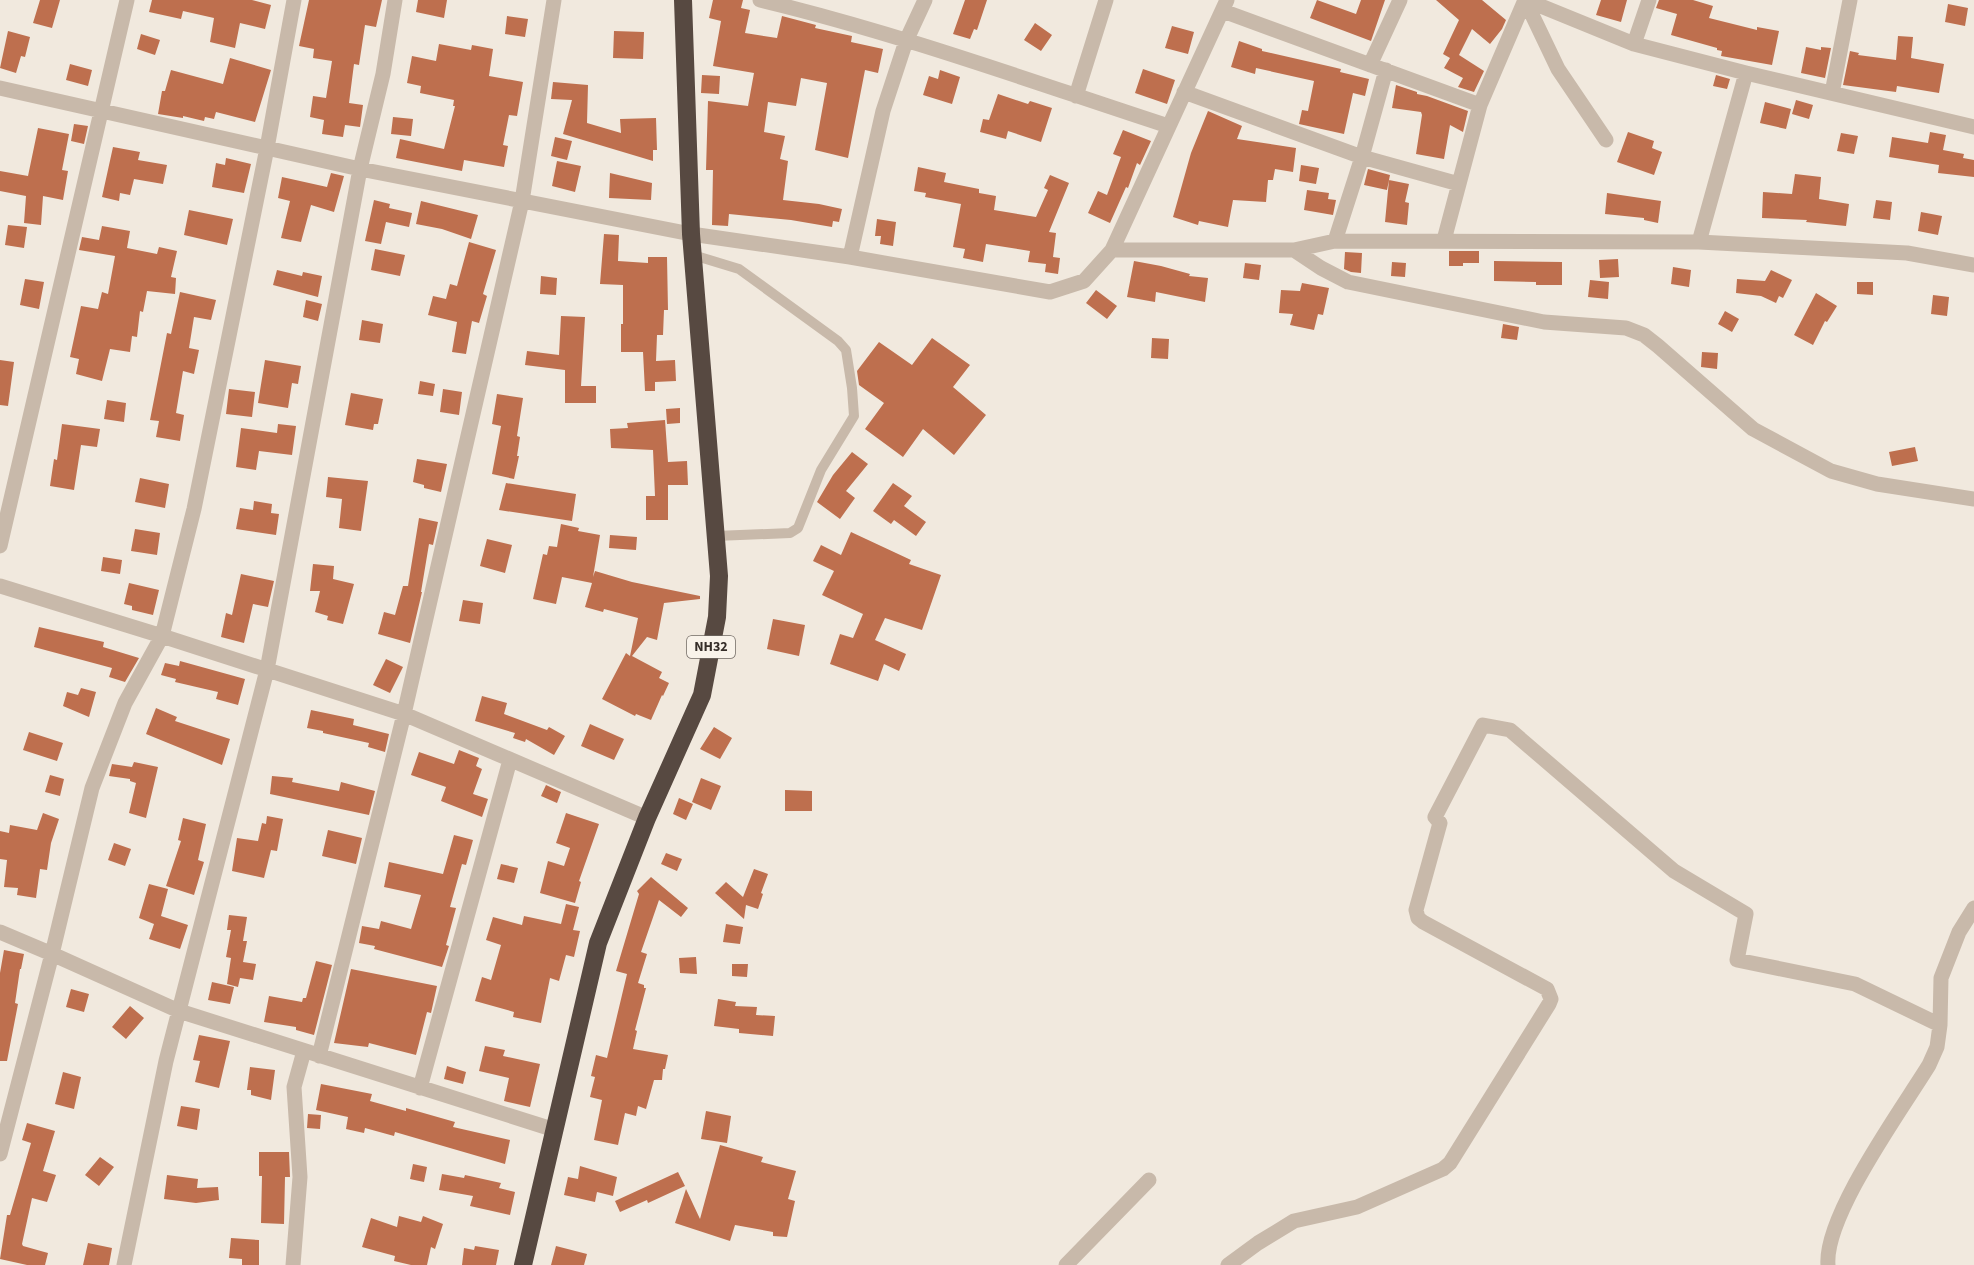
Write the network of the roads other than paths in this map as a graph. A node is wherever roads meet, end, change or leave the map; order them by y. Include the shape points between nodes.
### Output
1 (127, 0) edge
2 (294, 0) edge
3 (395, 0) edge
4 (554, 0) edge
5 (682, 0) edge
6 (760, 0) edge
7 (926, 0) edge
8 (1106, 0) edge
9 (1400, 0) edge
10 (1525, 0) edge
11 (1649, 0) edge
12 (1850, 0) edge
13 (1225, 5) edge
14 (812, 6) edge
15 (906, 41) junction
16 (1634, 44) junction
17 (1370, 65) junction
18 (1386, 70) junction
19 (1746, 73) junction
20 (0, 88) edge
21 (1184, 92) junction
22 (1832, 93) junction
23 (1076, 96) junction
24 (1480, 105) junction
25 (102, 111) junction
26 (1168, 126) junction
27 (1974, 127) edge
28 (1606, 140) dead end
29 (267, 148) junction
30 (1362, 157) junction
31 (360, 169) junction
32 (1459, 184) junction
33 (522, 201) junction
34 (691, 234) junction
35 (1444, 240) junction
36 (1335, 241) junction
37 (1699, 242) junction
38 (1112, 250) junction
39 (1294, 250) junction
40 (693, 255) junction
41 (850, 257) junction
42 (1974, 265) edge
43 (1974, 499) edge
44 (716, 536) junction
45 (0, 546) edge
46 (0, 586) edge
47 (162, 636) junction
48 (267, 670) junction
49 (404, 714) junction
50 (510, 760) junction
51 (647, 818) junction
52 (1974, 908) edge
53 (0, 932) edge
54 (52, 954) junction
55 (179, 1011) junction
56 (1940, 1025) junction
57 (312, 1053) junction
58 (420, 1088) junction
59 (555, 1130) junction
60 (0, 1154) edge
61 (1149, 1180) dead end
62 (124, 1265) edge
63 (293, 1265) edge
64 (523, 1265) edge
65 (1066, 1265) edge
66 (1228, 1265) edge
67 (1828, 1265) edge

1 - 25 street
2 - 29 street
3 - 31 street
4 - 33 street
5 - 34 highway, NH32
6 - 14 street
7 - 15 street
8 - 23 street
9 - 17 street
10 - 16 street
10 - 24 street
10 - 28 street via 1558,69
11 - 16 street
12 - 22 street
13 - 17 street
13 - 21 street
14 - 15 street
15 - 23 street
15 - 41 street via 883,111
16 - 19 street
17 - 18 street
18 - 24 street
18 - 30 street
19 - 22 street
19 - 37 street
20 - 25 street
21 - 26 street
21 - 30 street
22 - 27 street
23 - 26 street
24 - 32 street
25 - 29 street
25 - 45 street
26 - 38 street
29 - 31 street
29 - 47 street via 194,509
30 - 32 street
30 - 36 street
31 - 33 street
31 - 48 street
32 - 35 street
33 - 34 street
33 - 49 street
34 - 40 highway, NH32
34 - 41 street
35 - 36 street
35 - 37 street
36 - 39 street
37 - 42 street via 1907,253
38 - 39 street
38 - 41 street via 1084,282 1050,292
39 - 43 street via 1348,282 1544,322 1626,328 1658,346 1753,429 1831,471 1877,484
40 - 44 highway, NH32
40 - 44 lane via 739,269 838,341 846,350 852,388 854,416 820,470 798,528 790,533
44 - 51 highway, NH32 via 717,617 702,695
46 - 47 street
47 - 48 street
47 - 54 street via 125,703 92,788
48 - 49 street
48 - 55 street
49 - 50 street
49 - 57 street
50 - 51 street
50 - 58 street
51 - 59 highway, NH32 via 598,943
52 - 56 street via 1959,932 1941,978
53 - 54 street
54 - 55 street
54 - 60 street
55 - 57 street
55 - 62 street
56 - 66 street via 1855,984 1737,960 1746,914 1674,871 1510,730 1483,724 1435,817 1440,824 1417,915 1423,922 1547,989 1549,1004 1443,1169 1357,1207 1294,1221
56 - 67 street via 1929,1065 1859,1178 1833,1231
57 - 58 street
57 - 63 street via 294,1087 300,1177
58 - 59 street
59 - 64 highway, NH32
61 - 65 street

